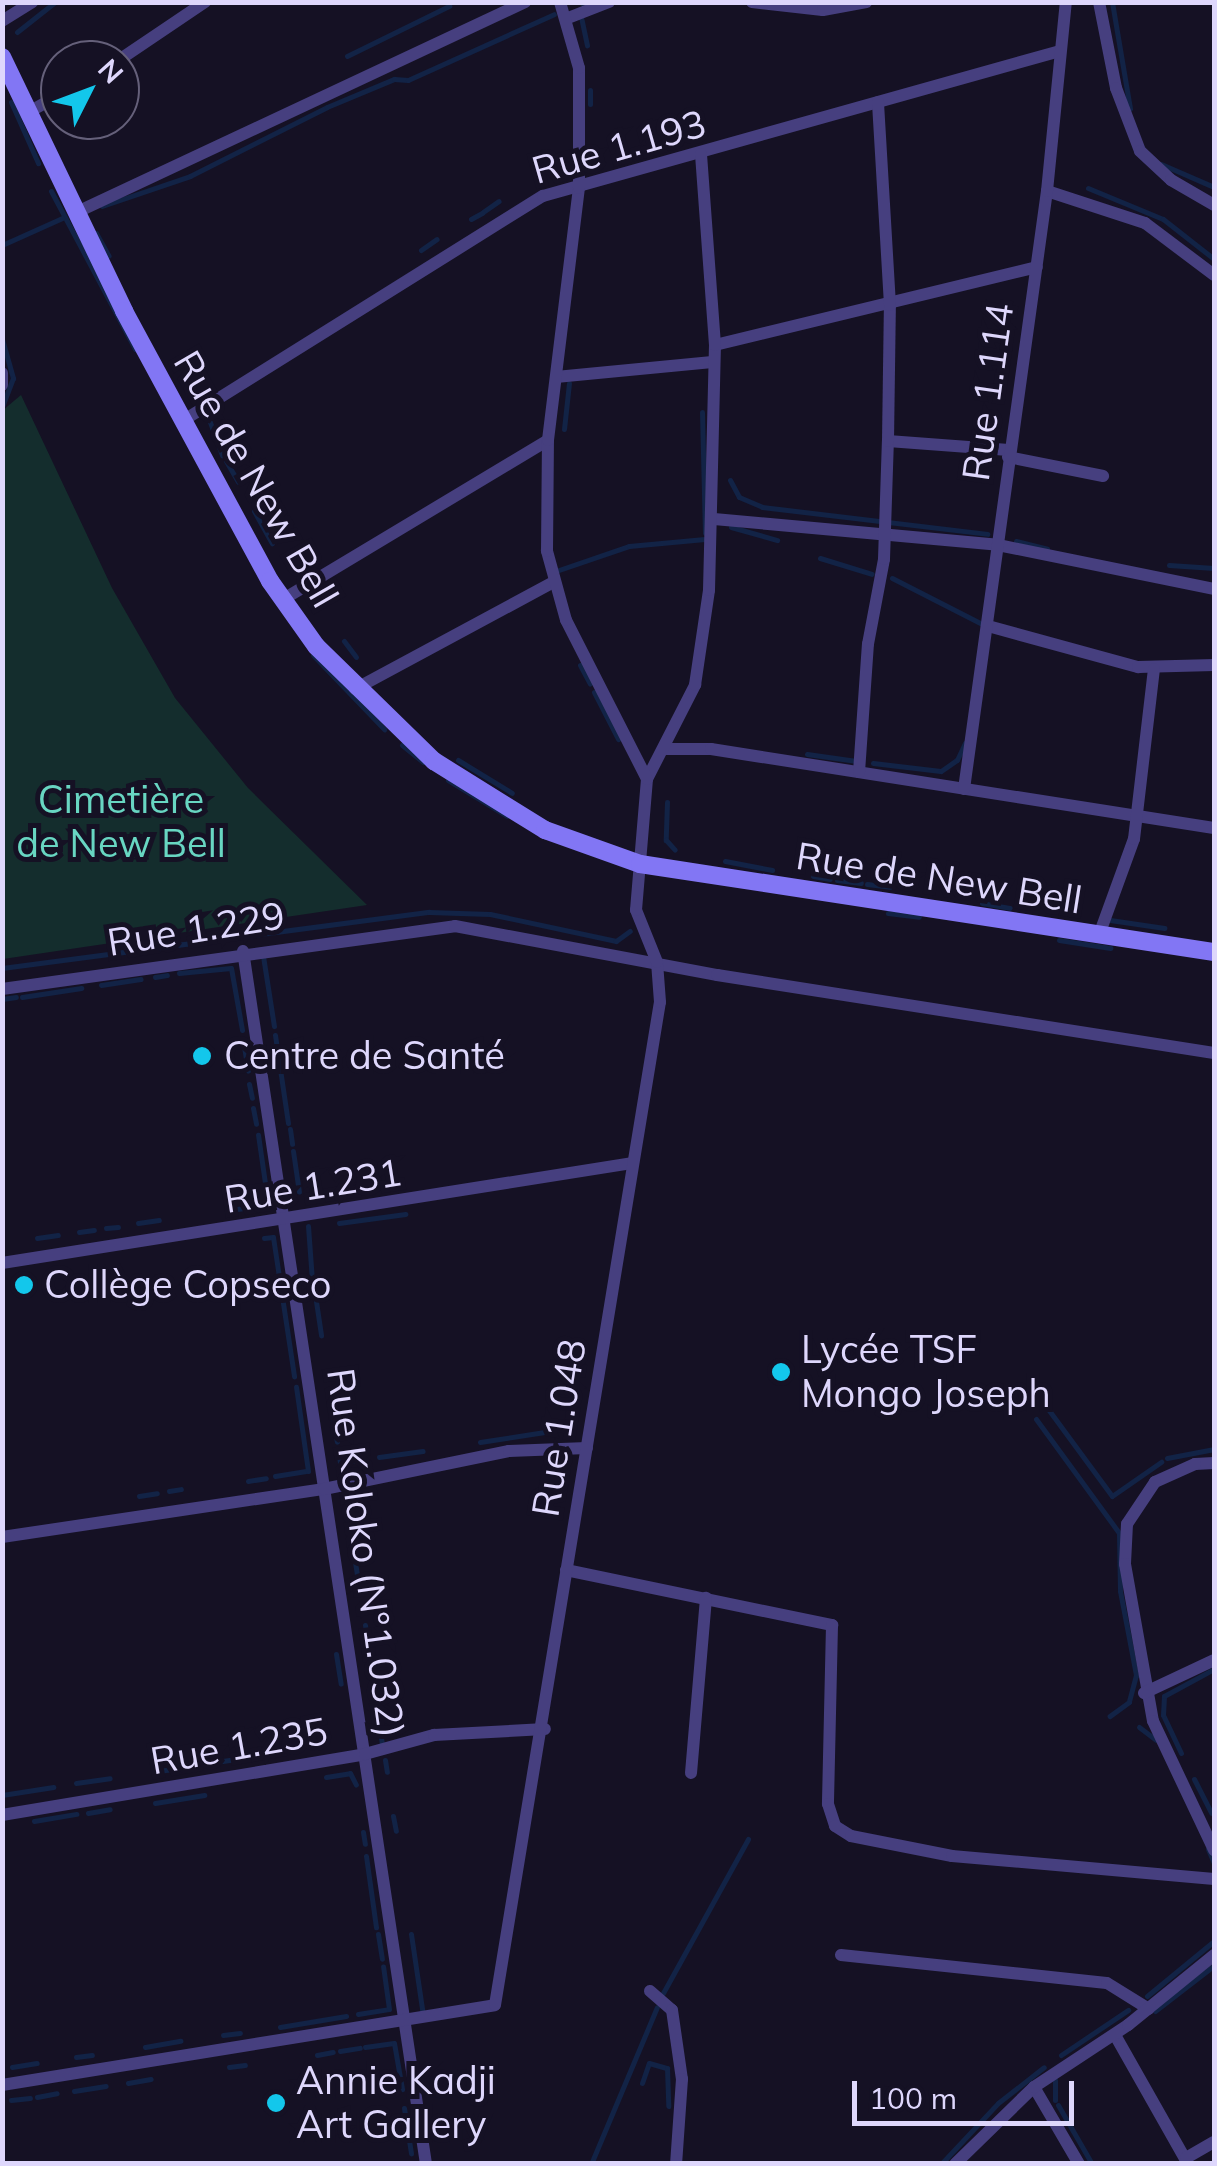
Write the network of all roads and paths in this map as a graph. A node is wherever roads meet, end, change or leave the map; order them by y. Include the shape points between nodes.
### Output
1 (33, 2) edge
2 (206, 2) edge
3 (525, 2) edge
4 (560, 2) edge
5 (609, 2) edge
6 (752, 2) edge
7 (866, 2) edge
8 (1066, 2) edge
9 (1100, 2) edge
10 (568, 18) junction
11 (2, 21) edge
12 (140, 46) edge
13 (1060, 51) junction
14 (2, 57) edge
15 (878, 102) junction
16 (40, 106) edge
17 (28, 113) junction
18 (702, 155) junction
19 (578, 188) junction
20 (1047, 191) junction
21 (1214, 205) edge
22 (74, 213) junction
23 (1037, 266) junction
24 (1214, 275) edge
25 (890, 305) junction
26 (715, 345) junction
27 (712, 362) junction
28 (556, 377) junction
29 (184, 420) junction
30 (548, 440) junction
31 (888, 440) junction
32 (1008, 454) junction
33 (1102, 476) dead end
34 (714, 519) junction
35 (881, 534) junction
36 (998, 546) junction
37 (552, 583) junction
38 (1214, 589) edge
39 (282, 600) junction
40 (988, 626) junction
41 (1214, 665) edge
42 (1154, 669) junction
43 (355, 689) junction
44 (664, 749) junction
45 (859, 772) junction
46 (647, 779) junction
47 (964, 788) junction
48 (1136, 811) junction
49 (1214, 828) edge
50 (640, 864) junction
51 (1099, 935) junction
52 (243, 951) junction
53 (1214, 952) edge
54 (657, 962) junction
55 (2, 988) edge
56 (1214, 1053) edge
57 (632, 1163) junction
58 (288, 1222) junction
59 (2, 1264) edge
60 (587, 1448) junction
61 (1214, 1463) edge
62 (324, 1489) junction
63 (2, 1537) edge
64 (566, 1570) junction
65 (706, 1598) junction
66 (1214, 1660) edge
67 (1144, 1692) junction
68 (545, 1729) junction
69 (365, 1754) junction
70 (691, 1774) dead end
71 (2, 1815) edge
72 (1214, 1850) edge
73 (1214, 1879) edge
74 (841, 1956) dead end
75 (1213, 1961) edge
76 (650, 1991) dead end
77 (1150, 2009) junction
78 (404, 2020) junction
79 (1115, 2035) junction
80 (2, 2086) edge
81 (1034, 2087) junction
82 (1214, 2142) edge
83 (1187, 2161) edge
84 (426, 2164) edge
85 (676, 2164) edge
86 (956, 2164) edge
87 (1079, 2164) edge

1 - 11 street
2 - 12 street
3 - 22 street
4 - 10 street
5 - 10 street
6 - 7 street via 823,10
8 - 13 street, Rue 1.114
9 - 21 street via 1116,88 1140,151 1171,180
10 - 19 street via 581,93
13 - 15 street, Rue 1.193
13 - 20 street, Rue 1.114
14 - 17 main road, Rue de New Bell
15 - 18 street, Rue 1.193
15 - 25 street
16 - 17 street
17 - 22 main road, Rue de New Bell
18 - 19 street, Rue 1.193
18 - 26 street
19 - 28 street
19 - 29 street, Rue 1.193 via 544,196 475,233
20 - 23 street, Rue 1.114
20 - 24 street via 1145,223
22 - 29 main road, Rue de New Bell
23 - 25 street
23 - 32 street, Rue 1.114
25 - 26 street
25 - 31 street
26 - 27 street
27 - 28 street
27 - 34 street
28 - 30 street
29 - 39 main road, Rue de New Bell
30 - 37 street
30 - 39 street
31 - 32 street
31 - 35 street
32 - 33 street
32 - 36 street, Rue 1.114
34 - 35 street
34 - 44 street via 699,665 683,718
35 - 36 street
35 - 45 street via 884,560 868,644
36 - 38 street
36 - 40 street, Rue 1.114
37 - 43 street
37 - 46 street
39 - 43 main road, Rue de New Bell
40 - 42 street
40 - 47 street, Rue 1.114
41 - 42 street
42 - 48 street
43 - 50 main road, Rue de New Bell via 474,789 545,830
44 - 45 street via 712,749
44 - 46 street
45 - 47 street
46 - 50 street, Rue 1.048
47 - 48 street via 1092,812
48 - 49 street
48 - 51 street via 1130,850
50 - 51 main road, Rue de New Bell
50 - 54 street, Rue 1.048 via 636,910
51 - 53 main road, Rue de New Bell
52 - 54 street, Rue 1.229 via 398,930 484,929
52 - 55 street, Rue 1.229
52 - 58 street, Rue Koloko (N°1.032)
54 - 56 street, Rue 1.229
54 - 57 street, Rue 1.048 via 660,1002
57 - 58 street, Rue 1.231
57 - 60 street, Rue 1.048
58 - 59 street, Rue 1.231
58 - 62 street, Rue Koloko (N°1.032)
60 - 62 street via 508,1452
60 - 64 street, Rue 1.048
61 - 67 street via 1169,1472 1140,1498 1127,1524 1126,1593
62 - 63 street
62 - 69 street, Rue Koloko (N°1.032)
64 - 65 street
64 - 68 street, Rue 1.048
65 - 70 street
65 - 73 street via 832,1624 828,1804 836,1826 850,1836 952,1856
66 - 67 street
67 - 72 street
68 - 69 street, Rue 1.235 via 434,1734
68 - 78 street, Rue 1.048 via 495,2005
69 - 71 street, Rue 1.235
69 - 78 street, Rue Koloko (N°1.032)
74 - 77 street via 1107,1983
75 - 77 street
76 - 85 street via 672,2010 682,2080
77 - 79 street
78 - 80 street
78 - 84 street, Rue Koloko (N°1.032)
79 - 81 street
79 - 83 street
81 - 86 street
81 - 87 street
82 - 83 street

